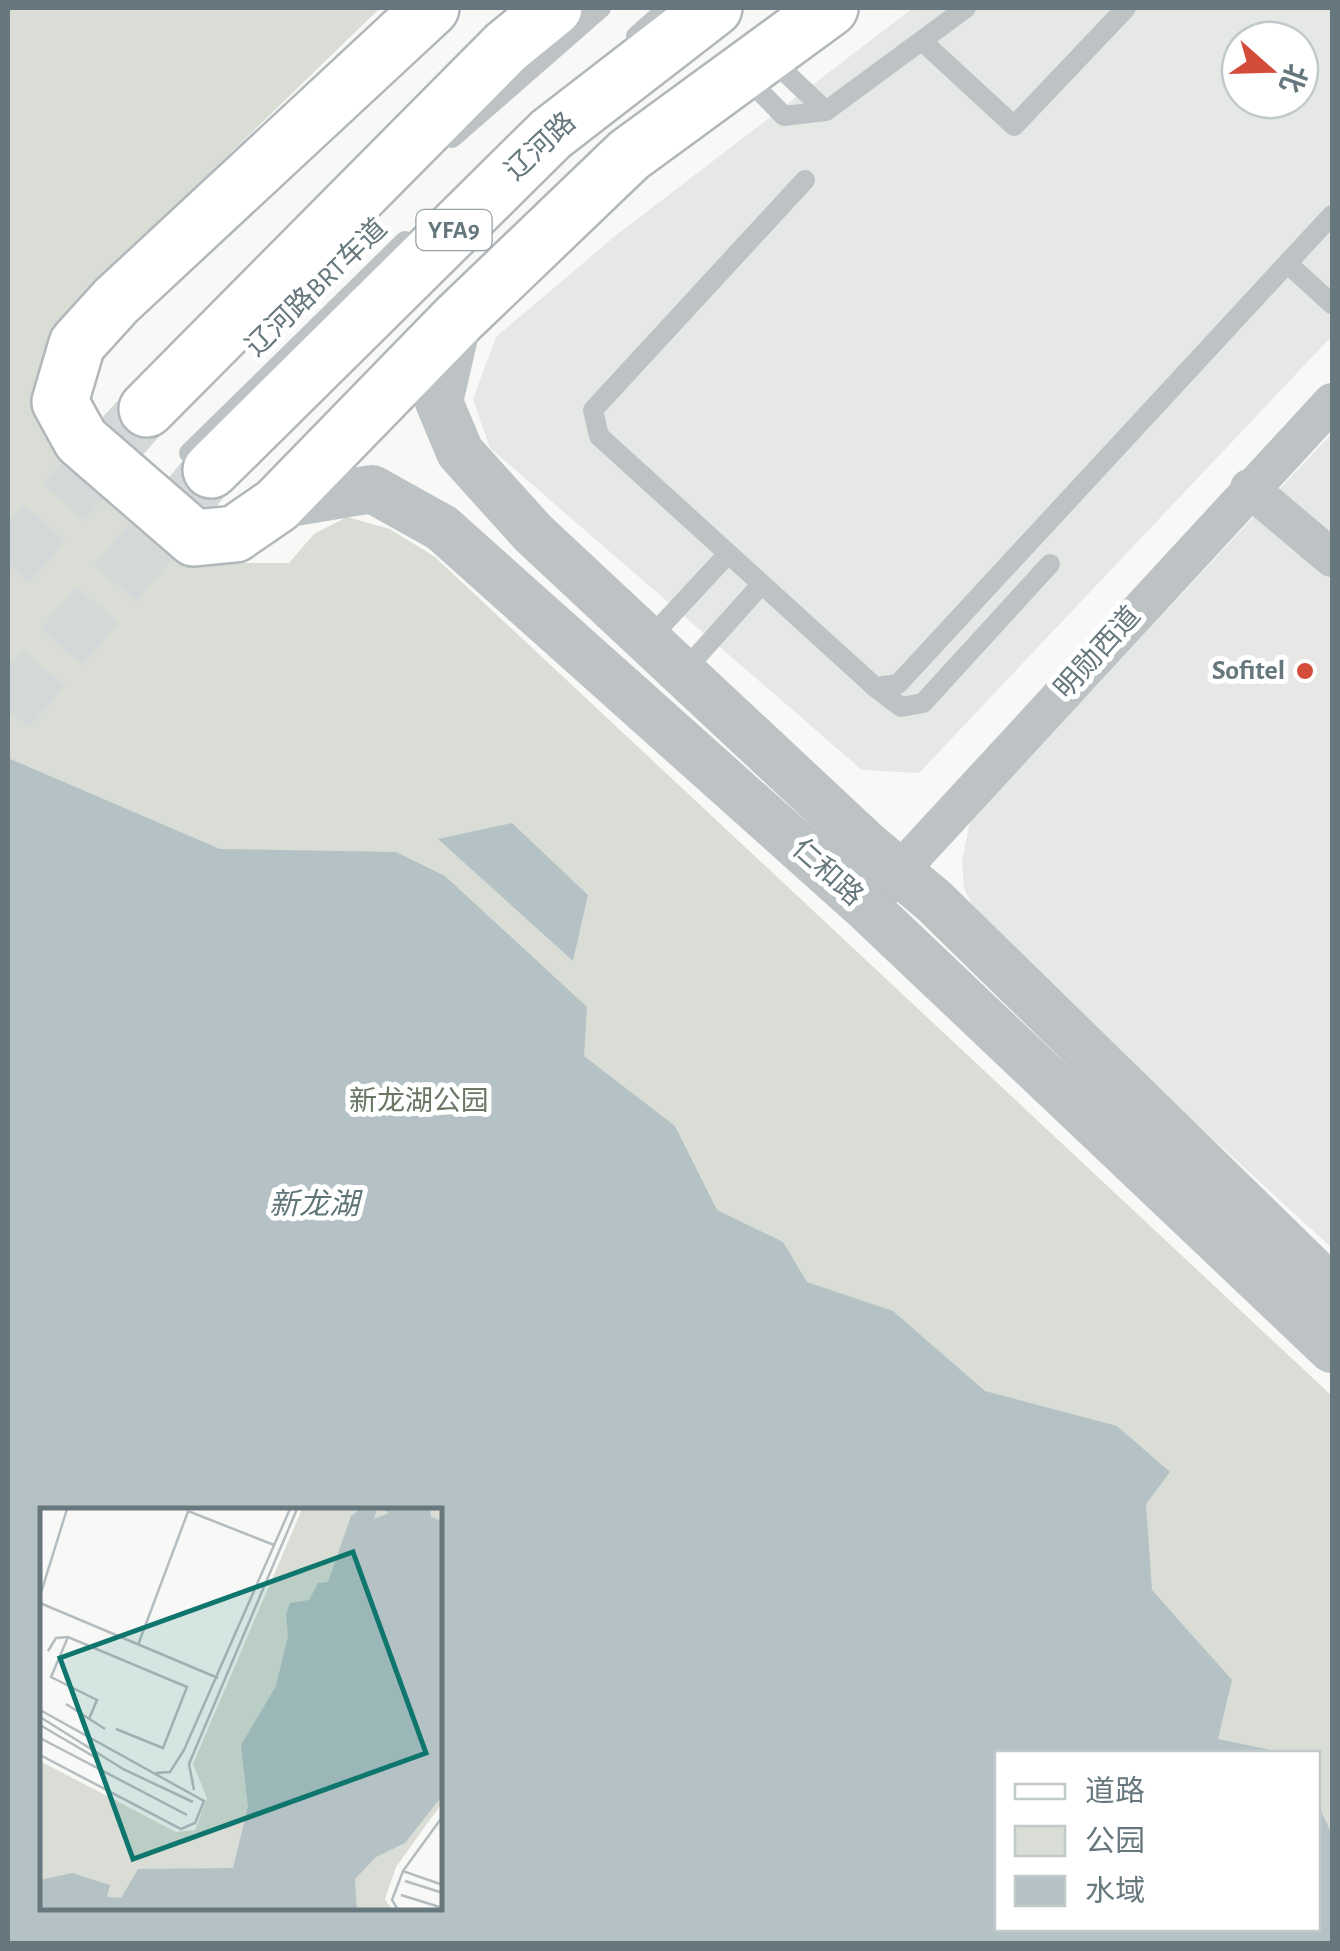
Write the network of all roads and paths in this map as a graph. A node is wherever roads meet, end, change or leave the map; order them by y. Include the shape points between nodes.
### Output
1 (431, 8) edge
2 (554, 8) edge
3 (602, 8) edge
4 (668, 8) edge
5 (714, 8) edge
6 (830, 8) edge
7 (966, 8) edge
8 (1126, 8) edge
9 (922, 40) junction
10 (624, 46) dead end
11 (754, 63) junction
12 (596, 72) dead end
13 (826, 112) junction
14 (436, 152) dead end
15 (406, 178) dead end
16 (804, 180) dead end
17 (466, 188) dead end
18 (1329, 225) edge
19 (422, 226) dead end
20 (338, 248) dead end
21 (1288, 264) junction
22 (1332, 304) edge
23 (458, 320) junction
24 (1332, 402) edge
25 (147, 410) tunnel mouth
26 (200, 462) joint
27 (1249, 488) junction
28 (277, 506) junction
29 (727, 554) junction
30 (1332, 558) edge
31 (1050, 564) dead end
32 (760, 586) junction
33 (648, 640) junction
34 (683, 672) junction
35 (875, 686) junction
36 (898, 873) junction
37 (866, 907) junction
38 (1332, 1290) edge
39 (1332, 1348) edge

1 - 28 main road via 116,300 77,344 60,402 81,440 194,538 235,534
2 - 25 main road via 506,46
3 - 14 lane
4 - 10 lane
5 - 26 main road, 辽河路 / YFA9 via 551,134
6 - 11 main road
7 - 9 lane
8 - 9 lane via 1014,126
9 - 13 lane
11 - 13 lane
11 - 13 lane via 784,116
11 - 23 main road via 629,156
12 - 17 lane
15 - 20 lane, 辽河路BRT车道
16 - 29 lane via 593,410 599,436
18 - 21 lane
19 - 26 lane, 辽河路BRT车道
21 - 22 lane
21 - 35 lane via 898,684
23 - 28 main road
23 - 33 street, 仁和路 via 439,402 460,452 533,533
24 - 27 street, 明勋西道
27 - 30 street
27 - 36 street, 明勋西道
28 - 37 street, 仁和路 via 372,489 442,528
29 - 32 lane
29 - 33 lane
31 - 35 lane via 924,703 900,707
32 - 34 lane
32 - 35 lane
33 - 34 street, 仁和路
34 - 36 street, 仁和路
36 - 37 street, 明勋西道
36 - 38 street, 仁和路
37 - 39 street, 仁和路

